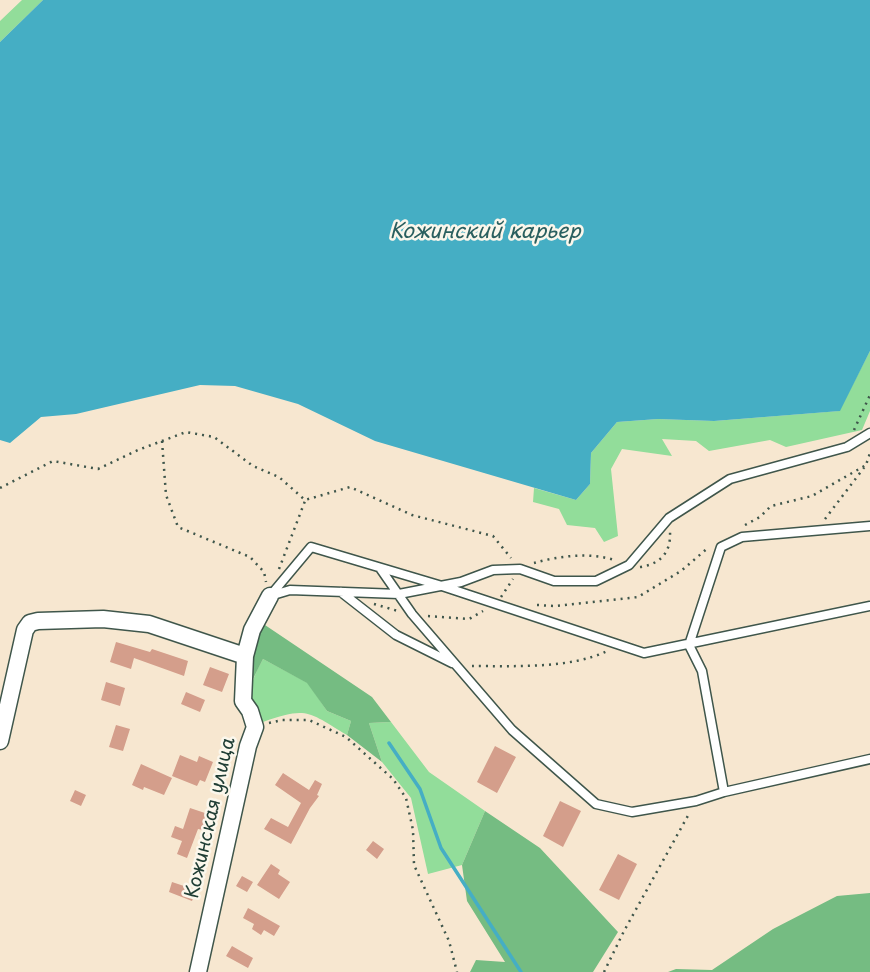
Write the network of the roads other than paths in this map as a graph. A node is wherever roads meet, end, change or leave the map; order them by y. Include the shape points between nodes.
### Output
1 (870, 433) edge
2 (870, 526) edge
3 (380, 568) junction
4 (442, 586) junction
5 (341, 592) junction
6 (400, 594) junction
7 (270, 596) junction
8 (870, 606) edge
9 (689, 645) junction
10 (245, 656) junction
11 (458, 666) junction
12 (0, 741) edge
13 (870, 759) edge
14 (724, 792) junction
15 (198, 972) edge

1 - 4 lane via 846,447 730,479 669,518 629,565 596,581 554,581 520,569 493,570
2 - 9 lane via 742,537 721,547
3 - 4 lane
3 - 6 lane
3 - 7 lane via 311,547
4 - 6 lane
4 - 9 lane via 644,653
5 - 6 lane
5 - 7 lane via 290,590
5 - 11 lane via 396,635
6 - 11 lane
7 - 10 street, Кожинская улица via 252,630
8 - 9 lane
9 - 14 lane via 702,671
10 - 12 street via 149,624 103,619 30,623 24,630
10 - 15 street, Кожинская улица via 243,701 255,727
11 - 14 lane via 512,730 596,804 632,812
13 - 14 lane

